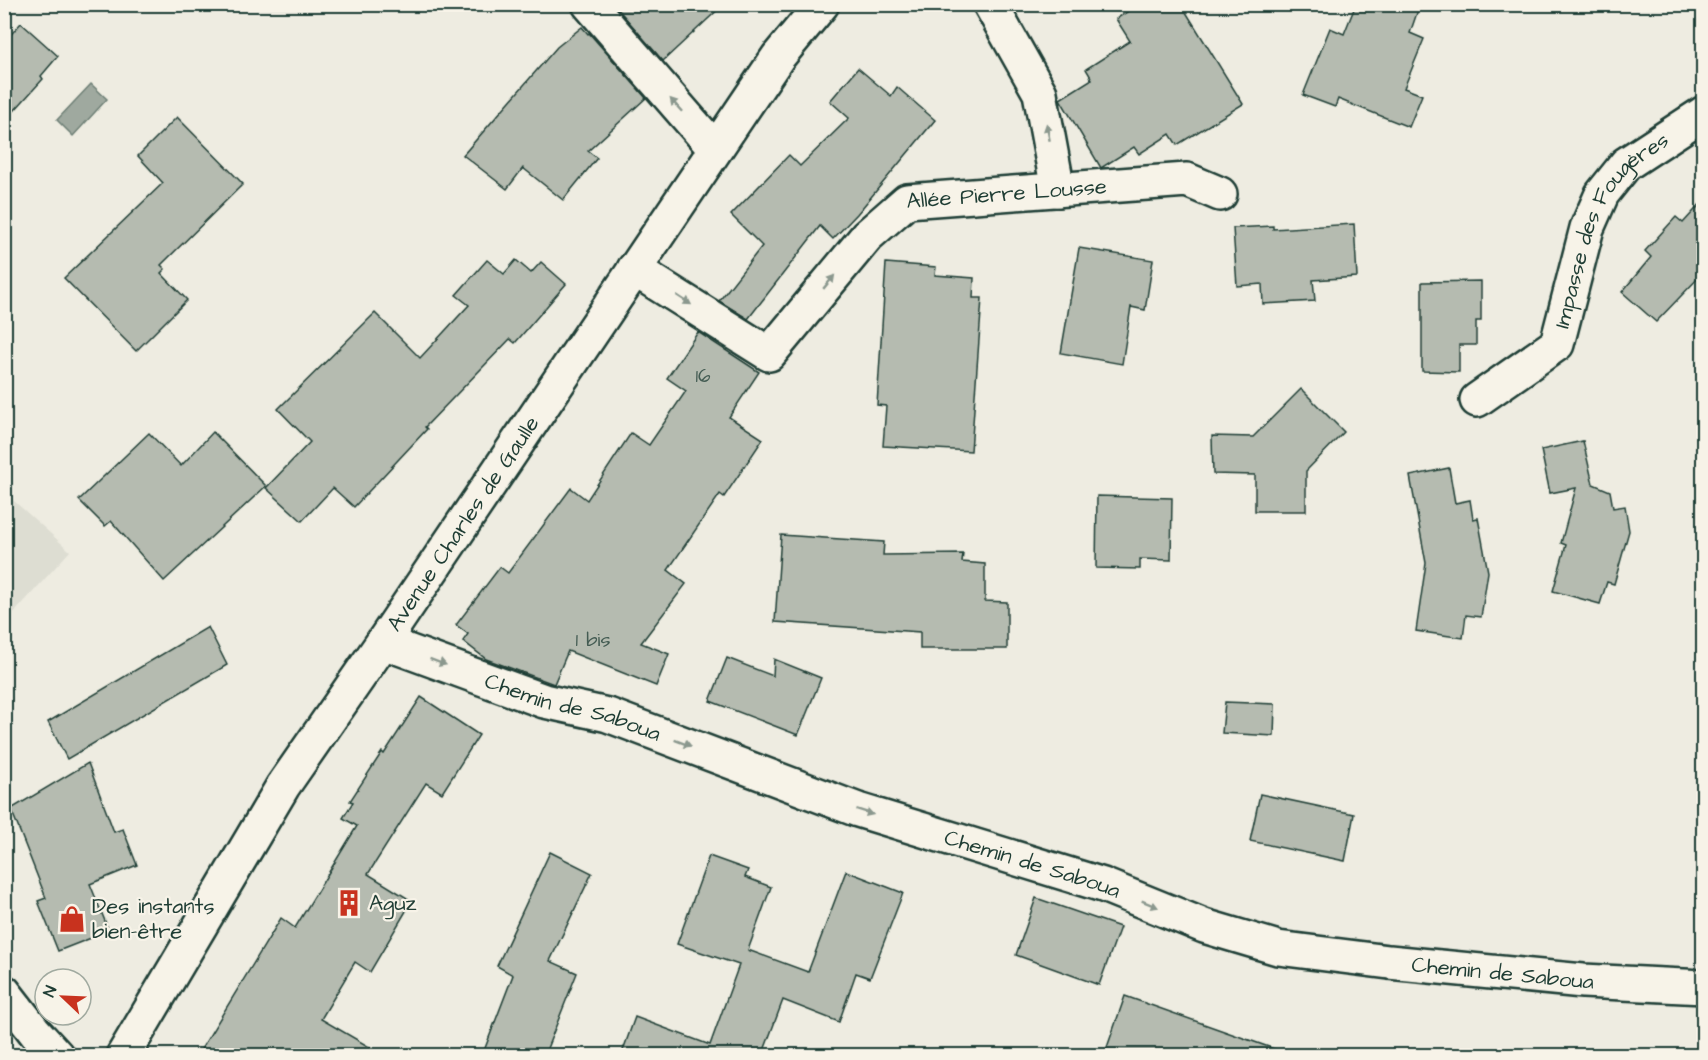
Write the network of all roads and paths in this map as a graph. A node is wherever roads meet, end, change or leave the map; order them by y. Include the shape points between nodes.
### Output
1 (589, 4) edge
2 (822, 4) edge
3 (990, 4) edge
4 (1704, 113) edge
5 (715, 148) junction
6 (1058, 190) junction
7 (1220, 194) dead end
8 (634, 269) junction
9 (1477, 400) dead end
10 (383, 642) junction
11 (1704, 987) edge
12 (4, 992) edge
13 (57, 1056) edge
14 (123, 1056) edge

5 -> 1 street
2 - 5 street, Avenue Charles de Gaulle via 778,57
6 -> 3 street via 1040,93
4 - 9 street, Impasse des Fougères via 1626,164 1602,194 1587,228 1557,344
5 - 8 street, Avenue Charles de Gaulle
6 - 7 street, Allée Pierre Lousse via 1187,180
8 -> 6 street, Allée Pierre Lousse via 769,354 867,236 907,201
8 - 10 street, Avenue Charles de Gaulle
10 -> 11 street, Chemin de Saboua via 544,701 608,715 858,810 1103,885 1204,926 1278,948 1583,981
10 - 14 street, Avenue Charles de Gaulle via 283,786
12 - 13 street

